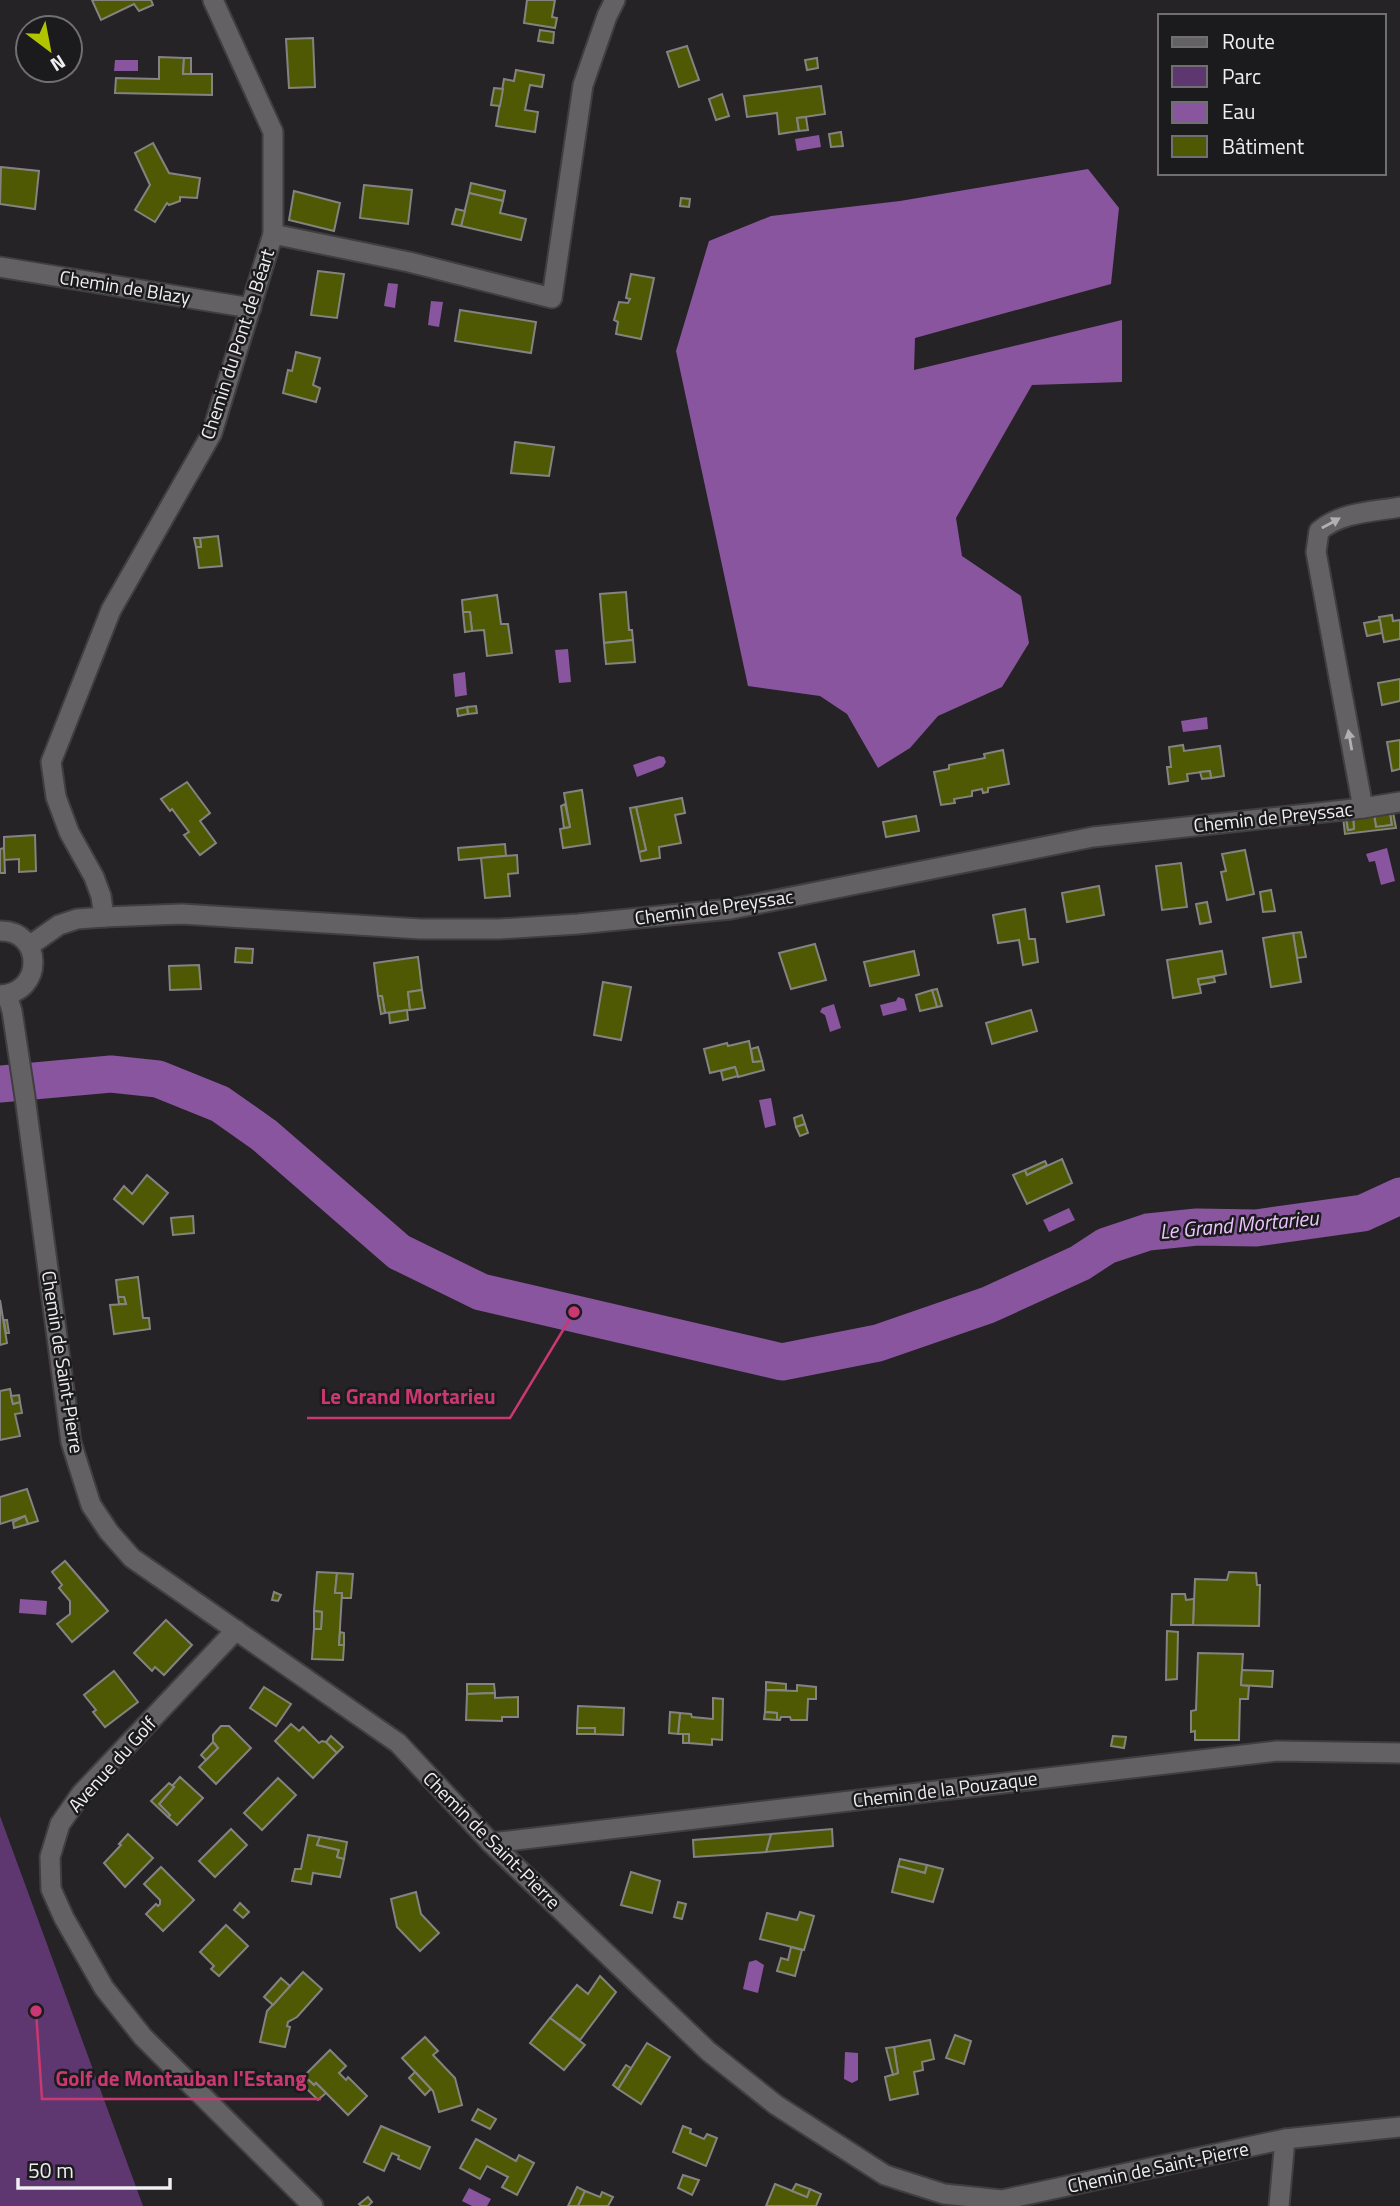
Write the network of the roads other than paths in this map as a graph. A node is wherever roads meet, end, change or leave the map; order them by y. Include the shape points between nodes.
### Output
1 (213, 0) edge
2 (615, 0) edge
3 (273, 234) junction
4 (0, 267) edge
5 (251, 308) junction
6 (1400, 507) edge
7 (1400, 802) edge
8 (1363, 808) junction
9 (104, 917) junction
10 (0, 930) edge
11 (29, 946) junction
12 (4, 995) edge
13 (236, 1630) junction
14 (1400, 1753) edge
15 (491, 1843) junction
16 (1400, 2127) edge
17 (1285, 2139) junction
18 (313, 2206) edge
19 (1279, 2206) edge

1 - 3 street via 273,132
2 - 3 street, Chemin du Pont de Béart via 583,85 552,298
3 - 5 street, Chemin du Pont de Béart
4 - 5 street, Chemin de Blazy
5 - 9 street, Chemin du Pont de Béart via 212,433 111,610 51,762 56,797 94,877
8 -> 6 street via 1316,552 1319,531 1329,523 1348,515
7 - 8 street, Chemin de Preyssac
8 - 9 street, Chemin de Preyssac via 1093,836 731,909 578,924 421,929 182,914
9 - 11 street, Chemin de Preyssac via 59,925
10 - 11 street via 15,933
11 - 12 street via 34,966 31,976 17,991
12 - 13 street, Chemin de Saint-Pierre via 24,1097 71,1442 91,1505 132,1558
13 - 15 street, Chemin de Saint-Pierre via 398,1743
13 - 18 street, Avenue du Golf via 81,1794 60,1824 50,1857 51,1889 103,1988 143,2038
14 - 15 street, Chemin de la Pouzaque via 1277,1751
15 - 17 street, Chemin de Saint-Pierre via 708,2051 776,2105 885,2175 944,2194 1002,2200
16 - 17 street, Chemin de Saint-Pierre
17 - 19 street

